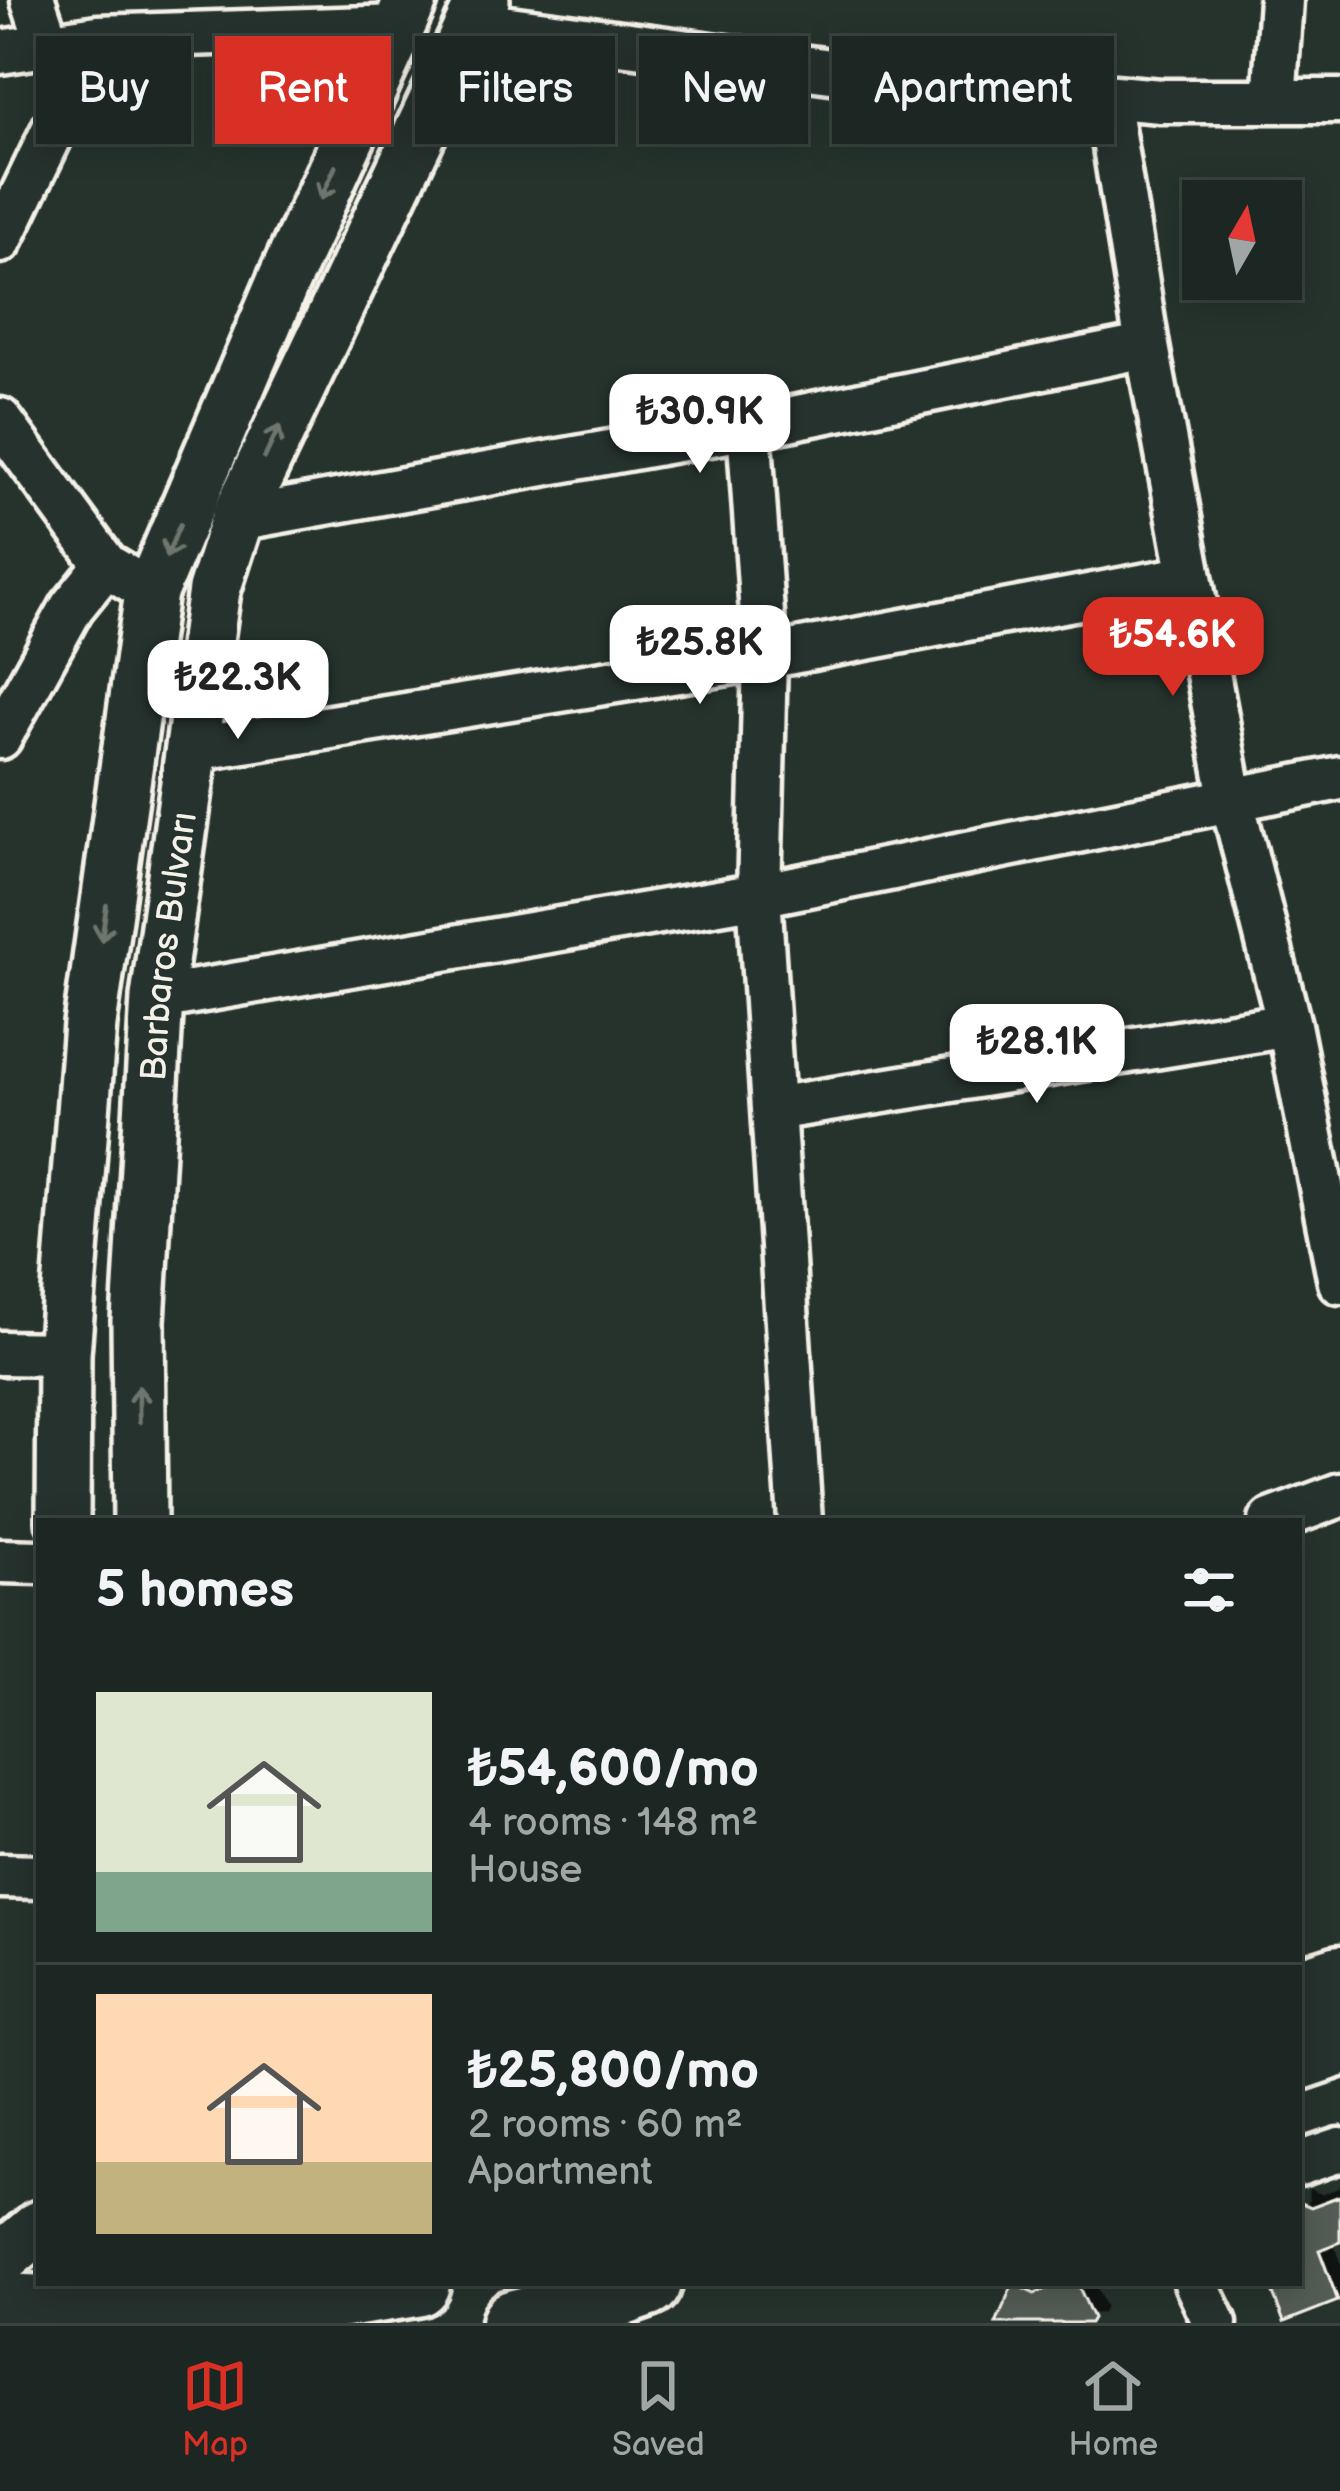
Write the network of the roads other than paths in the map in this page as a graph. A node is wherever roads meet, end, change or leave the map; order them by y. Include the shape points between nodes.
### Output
1 (34, 0) edge
2 (1281, 0) edge
3 (477, 11) edge
4 (405, 14) edge
5 (45, 36) edge
6 (111, 36) edge
7 (36, 47) edge
8 (0, 52) edge
9 (832, 70) edge
10 (1114, 98) edge
11 (1274, 101) junction
12 (1340, 101) edge
13 (1114, 141) edge
14 (47, 144) edge
15 (0, 241) edge
16 (1147, 346) junction
17 (0, 420) edge
18 (749, 427) junction
19 (237, 519) junction
20 (106, 565) junction
21 (1190, 577) junction
22 (151, 592) junction
23 (765, 657) junction
24 (0, 737) edge
25 (194, 749) junction
26 (1340, 778) edge
27 (1231, 797) junction
28 (759, 896) junction
29 (157, 998) junction
30 (1289, 1025) junction
31 (773, 1109) junction
32 (1328, 1152) edge
33 (1340, 1282) edge
34 (0, 1353) edge
35 (64, 1354) junction
36 (1340, 1495) edge
37 (63, 1518) edge
38 (140, 1518) edge
39 (800, 1518) edge
40 (1279, 1518) edge
41 (0, 1561) edge
42 (36, 1562) edge
43 (0, 1876) edge
44 (36, 1877) edge
45 (1340, 1979) edge
46 (1302, 1991) edge
47 (1340, 2042) edge
48 (1302, 2055) edge
49 (1340, 2150) edge
50 (1302, 2163) edge
51 (36, 2230) edge
52 (0, 2260) edge
53 (397, 2286) edge
54 (639, 2286) edge
55 (1197, 2286) edge
56 (0, 2307) edge
57 (543, 2318) edge
58 (1215, 2323) edge

1 - 5 street
2 - 11 street
3 - 9 street
19 -> 3 street, Barbaros Bulvarı
4 - 6 street
4 -> 22 street, Barbaros Bulvarı
7 - 8 street
10 - 11 street
11 - 12 street
13 - 16 street
14 - 15 street
16 - 18 street
16 - 21 street
17 - 20 street
18 - 19 street
18 - 23 street
19 - 25 street, Barbaros Bulvarı via 214,590
20 - 22 street
20 - 24 street via 72,607
21 - 23 street
21 - 27 street
22 -> 35 street, Barbaros Bulvarı via 90,1024
23 - 25 street
23 - 28 street
25 - 29 street, Barbaros Bulvarı
26 - 27 street
27 - 28 street
27 - 30 street
28 - 29 street
28 - 31 street
38 -> 29 street, Barbaros Bulvarı via 138,1321
30 - 31 street
30 - 32 street
31 - 39 street
32 - 33 street
34 - 35 street
35 - 37 street, Barbaros Bulvarı
36 - 40 street
41 - 42 street
43 - 44 street
45 - 46 main road
47 - 48 main road
49 - 50 street
51 - 52 street
53 - 56 main road via 281,2304 119,2312
54 - 57 main road
55 - 58 street

